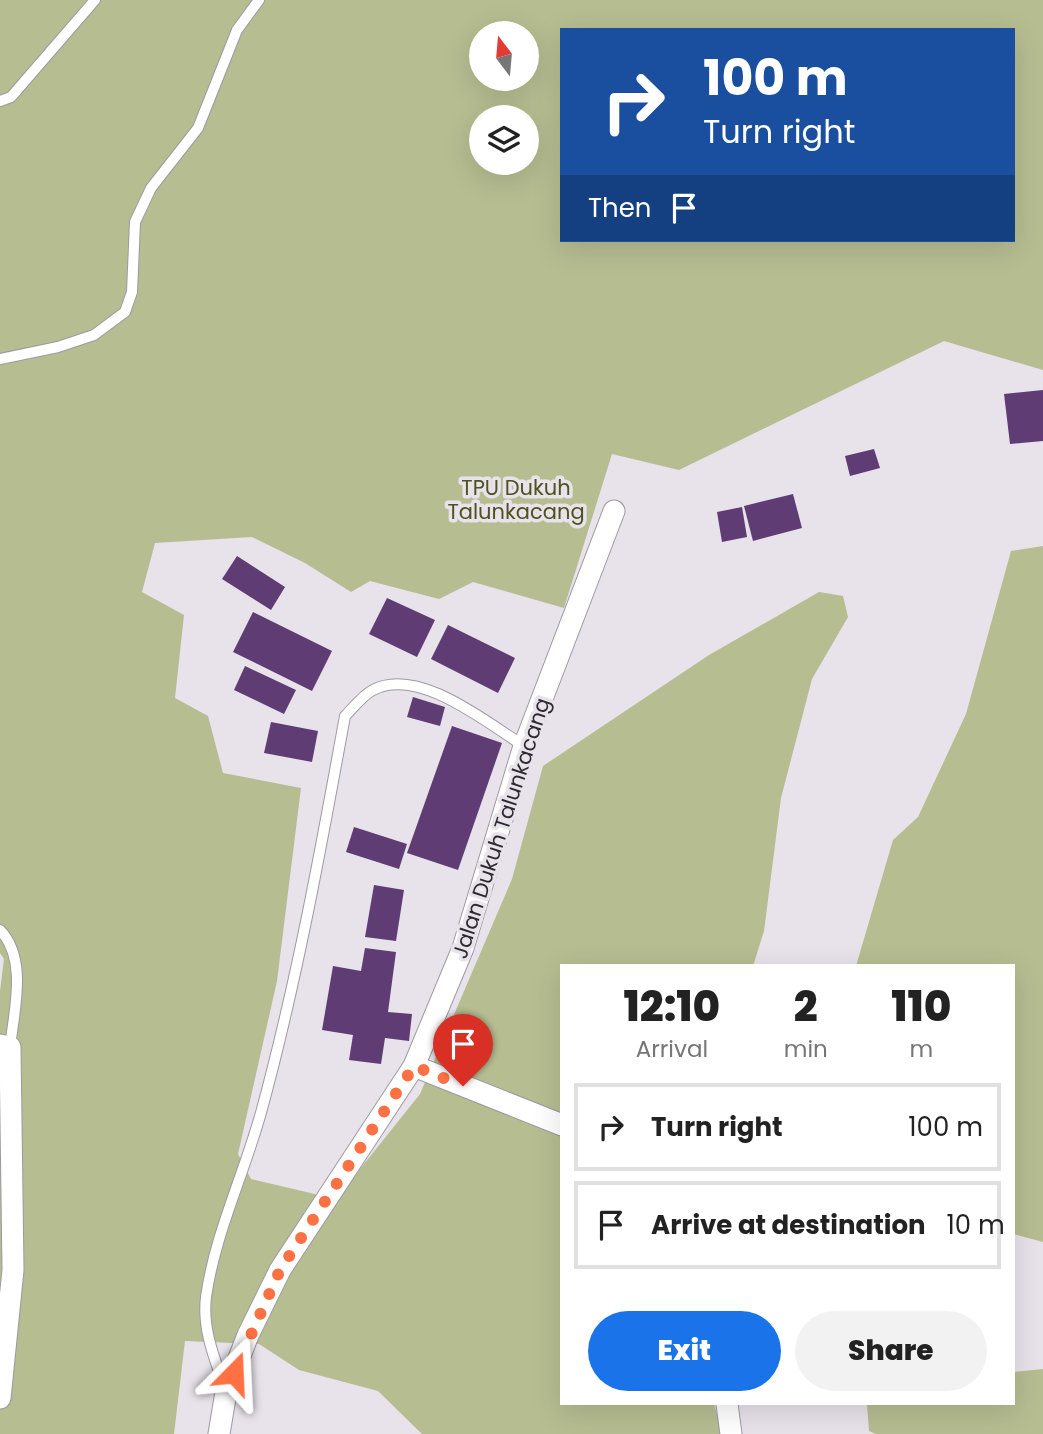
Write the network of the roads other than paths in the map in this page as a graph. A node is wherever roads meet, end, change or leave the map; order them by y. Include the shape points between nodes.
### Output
1 (95, 0) edge
2 (259, 0) edge
3 (0, 101) edge
4 (0, 359) edge
5 (614, 511) dead end
6 (524, 746) junction
7 (0, 930) edge
8 (4, 1046) edge
9 (414, 1066) junction
10 (560, 1124) edge
11 (5, 1127) edge
12 (226, 1392) junction
13 (0, 1398) edge
14 (727, 1405) edge
15 (219, 1434) edge
16 (731, 1434) edge

1 - 3 lane via 11,97
2 - 4 lane via 237,30 198,128 151,188 135,222 132,292 125,312 94,335
5 - 6 street, Jalan Dukuh Talunkacang
6 - 9 street, Jalan Dukuh Talunkacang via 463,948
6 - 12 lane via 450,699 413,683 373,690 345,716 293,989 206,1298 207,1337
7 - 8 lane via 9,939 18,984
8 - 11 street
9 - 10 street
9 - 12 street, Jalan Dukuh Talunkacang via 280,1270
11 - 13 street via 13,1270
12 - 15 street, Jalan Dukuh Talunkacang
14 - 16 street

